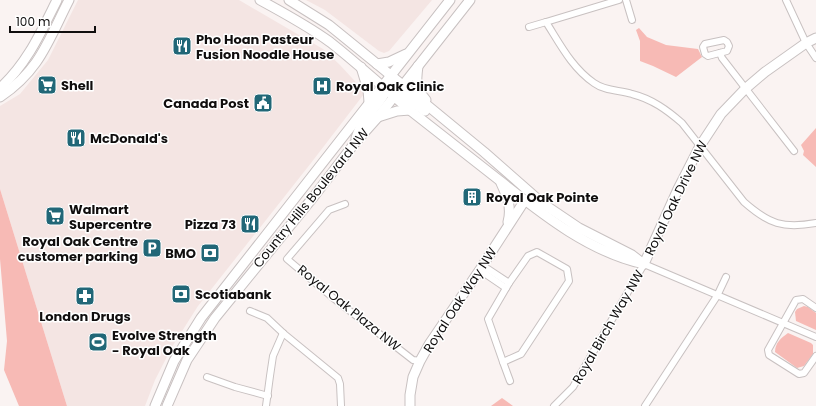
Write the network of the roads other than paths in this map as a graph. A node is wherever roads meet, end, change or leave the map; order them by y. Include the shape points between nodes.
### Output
1 (57, 0) edge
2 (69, 0) edge
3 (260, 0) edge
4 (289, 0) edge
5 (450, 0) edge
6 (470, 0) edge
7 (620, 0) edge
8 (626, 0) edge
9 (786, 0) edge
10 (632, 20) dead end
11 (546, 22) junction
12 (529, 27) dead end
13 (816, 38) edge
14 (806, 43) junction
15 (720, 53) dead end
16 (408, 54) junction
17 (816, 58) edge
18 (377, 64) junction
19 (418, 66) junction
20 (361, 67) junction
21 (390, 75) junction
22 (0, 88) edge
23 (392, 89) junction
24 (745, 89) junction
25 (0, 98) edge
26 (369, 102) junction
27 (410, 110) junction
28 (435, 112) junction
29 (378, 117) junction
30 (444, 120) junction
31 (354, 144) junction
32 (700, 146) junction
33 (794, 151) dead end
34 (501, 181) junction
35 (525, 200) junction
36 (345, 204) dead end
37 (816, 223) edge
38 (507, 228) junction
39 (644, 264) junction
40 (481, 268) junction
41 (726, 277) dead end
42 (508, 285) junction
43 (717, 296) junction
44 (816, 308) edge
45 (250, 311) dead end
46 (784, 323) junction
47 (283, 333) junction
48 (816, 337) edge
49 (816, 356) edge
50 (420, 361) junction
51 (503, 362) junction
52 (207, 377) dead end
53 (510, 381) dead end
54 (268, 396) junction
55 (155, 406) edge
56 (167, 406) edge
57 (266, 406) edge
58 (341, 406) edge
59 (410, 406) edge
60 (554, 406) edge
61 (645, 406) edge

1 - 22 street via 26,58
2 - 25 street via 32,69
3 - 20 street via 328,41
4 - 18 street via 329,25
5 - 16 street, Country Hills Boulevard NW
6 - 19 street, Country Hills Boulevard NW
7 - 11 street
8 - 10 street
9 - 14 street
11 - 12 street
11 - 32 street via 580,72 595,84 612,91 631,93 654,102 682,123
13 - 14 street, Royal Oak Drive NW
14 - 17 street
14 - 24 street, Royal Oak Drive NW
15 - 24 street
16 - 18 street
16 - 21 street, Country Hills Boulevard NW
18 - 21 street
19 - 23 street, Country Hills Boulevard NW
19 - 28 street via 416,82 419,92
20 - 23 street
20 - 26 street
21 - 23 street, Country Hills Boulevard NW
21 - 23 street
23 - 26 street, Country Hills Boulevard NW
23 - 27 street
23 - 28 street
23 - 29 street, Country Hills Boulevard NW
23 - 30 street via 433,117
23 - 31 street via 358,131
24 - 32 street, Royal Oak Drive NW via 721,114
24 - 33 street
26 - 55 street, Country Hills Boulevard NW via 201,318 174,361
27 - 29 street
27 - 34 street
28 - 30 street
29 - 31 street, Country Hills Boulevard NW
30 - 39 street via 551,209 579,228 632,255
31 - 56 street, Country Hills Boulevard NW via 215,318 187,360
32 - 37 street via 744,202 756,213 783,225 800,226
32 - 39 street, Royal Oak Drive NW
34 - 35 street
34 - 38 street via 509,202
35 - 38 street, Royal Oak Way NW
35 - 39 street via 580,238 614,255
36 - 50 street, Royal Oak Plaza NW via 329,210 287,258 413,360
38 - 40 street, Royal Oak Way NW
39 - 43 street
39 - 60 street, Royal Birch Way NW via 573,387
40 - 42 street via 488,269
40 - 50 street, Royal Oak Way NW
41 - 43 street
42 - 51 street via 488,319
42 - 51 street via 528,256 537,252 567,269 568,281 521,354
43 - 46 street
43 - 61 street
44 - 46 street via 803,298 796,300
45 - 47 street via 267,318
46 - 48 street
46 - 49 street via 768,350 770,355 799,374 804,373
47 - 54 street via 273,356
47 - 58 street via 338,378
50 - 59 street, Royal Oak Way NW via 413,377
51 - 53 street
52 - 54 street
54 - 57 street

